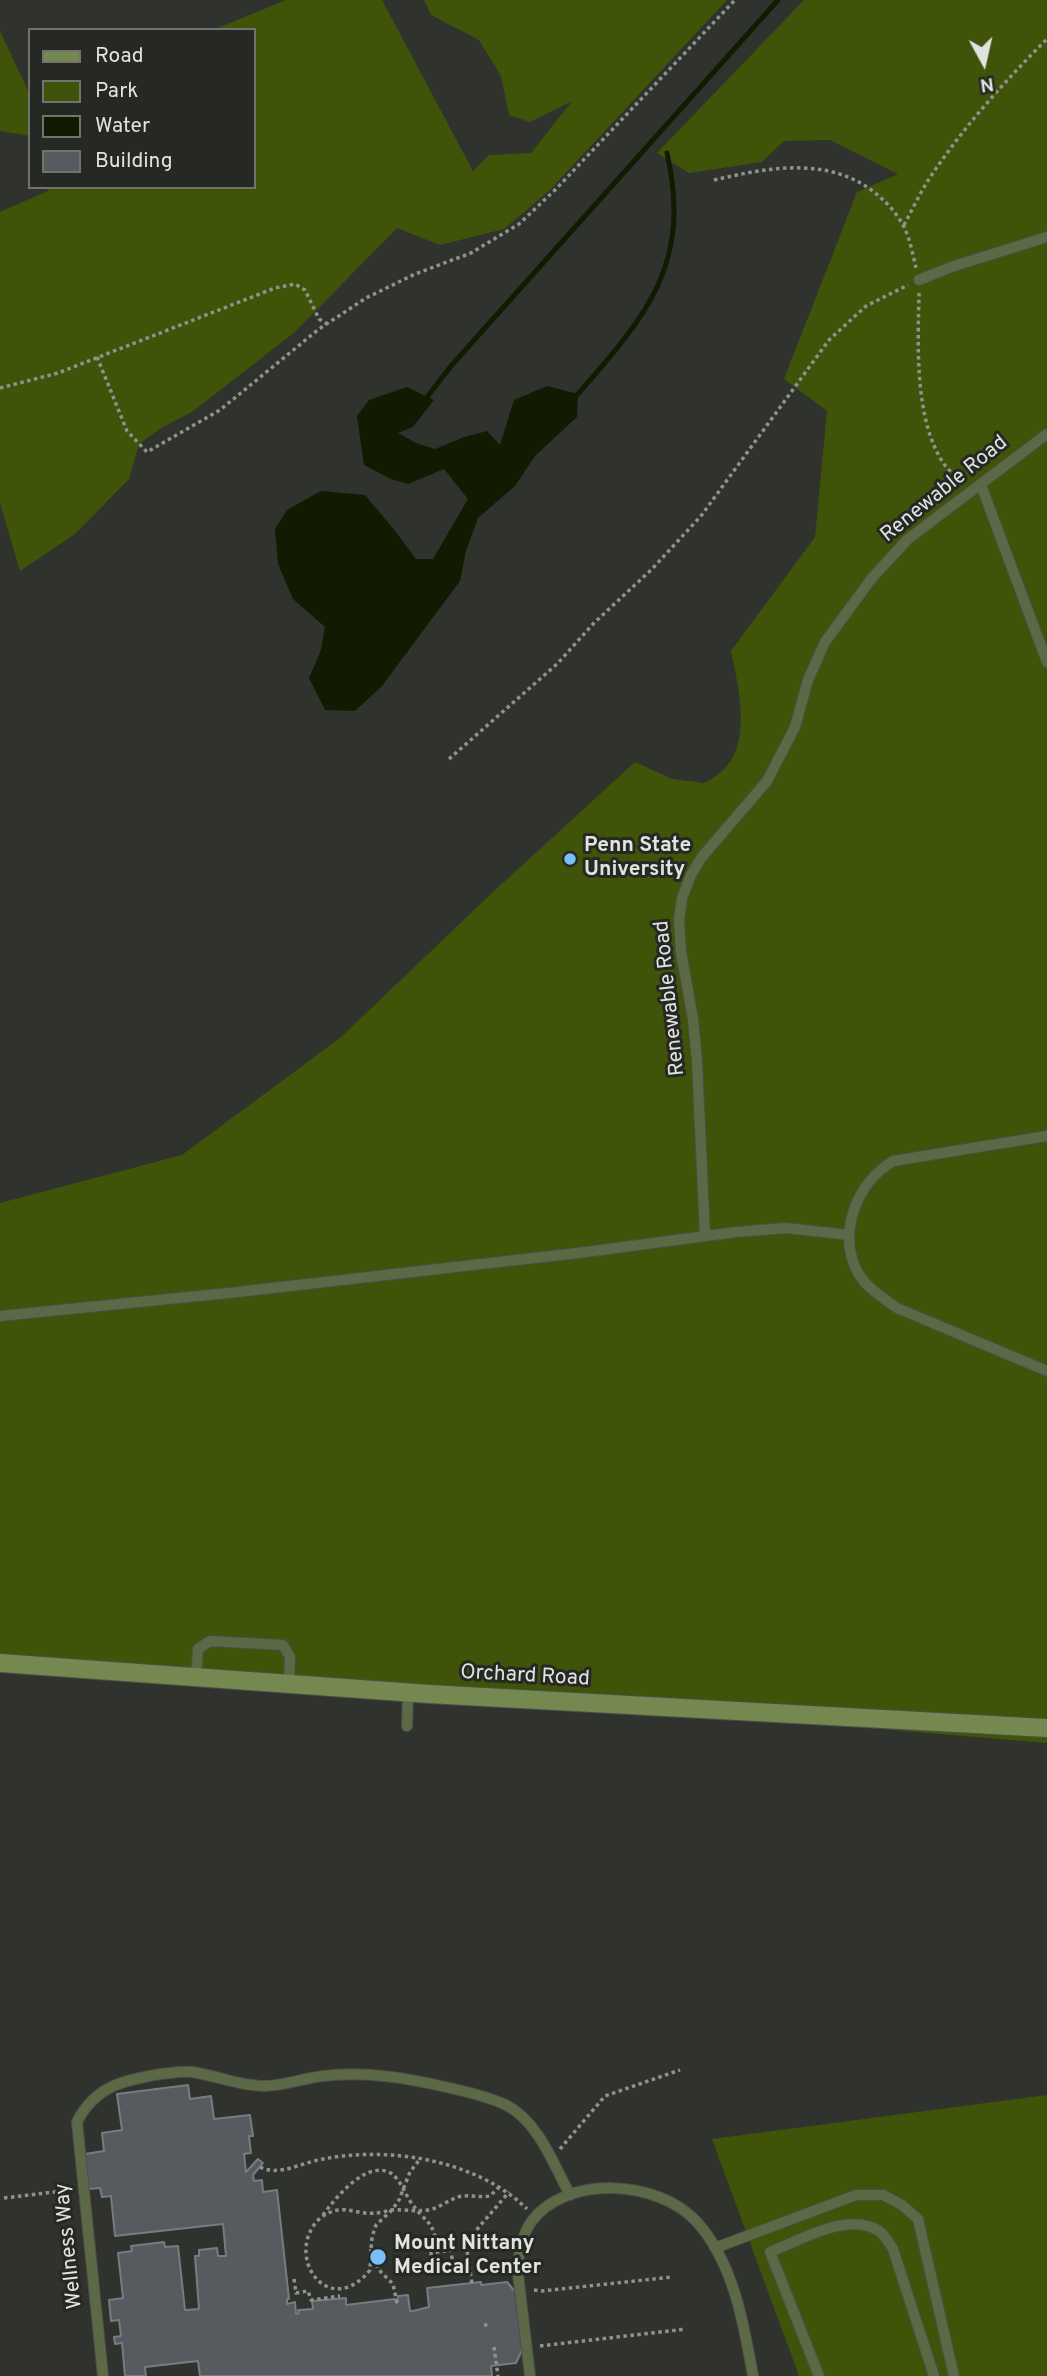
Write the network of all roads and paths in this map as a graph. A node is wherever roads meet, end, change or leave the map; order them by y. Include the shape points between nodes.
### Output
1 (735, 0) edge
2 (1047, 39) edge
3 (714, 180) dead end
4 (903, 226) junction
5 (1047, 237) edge
6 (919, 280) junction
7 (327, 324) junction
8 (97, 357) junction
9 (0, 388) edge
10 (1047, 434) edge
11 (976, 488) junction
12 (1047, 662) edge
13 (449, 759) dead end
14 (1047, 1136) edge
15 (849, 1235) junction
16 (705, 1236) junction
17 (0, 1316) edge
18 (1047, 1371) edge
19 (0, 1663) edge
20 (196, 1678) junction
21 (289, 1684) junction
22 (408, 1693) junction
23 (407, 1726) dead end
24 (1047, 1728) edge
25 (680, 2070) dead end
26 (557, 2151) dead end
27 (420, 2159) junction
28 (260, 2167) dead end
29 (499, 2187) junction
30 (73, 2190) dead end
31 (404, 2190) junction
32 (509, 2192) junction
33 (570, 2195) junction
34 (4, 2198) dead end
35 (527, 2209) dead end
36 (392, 2210) junction
37 (419, 2210) junction
38 (322, 2217) junction
39 (715, 2248) junction
40 (371, 2249) junction
41 (438, 2252) junction
42 (468, 2263) junction
43 (441, 2267) dead end
44 (672, 2277) dead end
45 (295, 2279) dead end
46 (472, 2283) dead end
47 (532, 2289) dead end
48 (339, 2290) junction
49 (397, 2303) dead end
50 (484, 2325) dead end
51 (491, 2325) dead end
52 (686, 2329) dead end
53 (538, 2346) dead end
54 (494, 2347) dead end
55 (103, 2376) edge
56 (498, 2376) edge
57 (530, 2376) edge
58 (752, 2376) edge
59 (819, 2376) edge
60 (934, 2376) edge
61 (954, 2376) edge

1 - 7 path via 519,224 471,253 366,298
2 - 4 path via 952,148
3 - 4 path via 799,167 832,170 872,190
4 - 6 path
5 - 6 lane
6 - 11 path via 917,365 929,431 944,464
6 - 13 path via 866,306 829,340 701,516 557,664
7 - 8 path via 319,319 305,289 295,284
7 - 8 path via 220,410 147,452 127,431
8 - 9 path
10 - 11 lane, Renewable Road
11 - 12 lane
11 - 16 lane, Renewable Road via 908,539 842,617 816,659 783,752 760,790 701,858 682,898 681,952 697,1061
14 - 15 lane via 893,1161 864,1188
15 - 16 lane via 786,1228
15 - 18 lane via 857,1270 897,1308
16 - 17 lane
19 - 20 street, Orchard Road
20 - 21 street, Orchard Road
20 - 21 lane via 198,1649 210,1641 283,1645 290,1657
21 - 22 street, Orchard Road
22 - 23 lane
22 - 24 street, Orchard Road
25 - 26 path via 605,2096
27 - 28 path via 363,2154 324,2158 279,2171
27 - 29 path
27 - 31 path
29 - 32 path
29 - 37 path via 490,2196 457,2197
30 - 34 path
31 - 36 path
31 - 37 path
31 - 38 path via 386,2171 364,2174
32 - 35 path
32 - 42 path via 473,2234
33 - 39 lane via 603,2189 650,2195 695,2220
33 - 55 lane, Wellness Way via 520,2114 507,2105 461,2091 391,2075 359,2074 262,2086 189,2072 117,2082 81,2113 77,2122
33 - 57 lane via 554,2202 532,2222 519,2259
36 - 37 path
36 - 38 path via 366,2214 336,2210
36 - 40 path via 376,2225
37 - 41 path via 435,2231
38 - 48 path via 311,2230 307,2255 315,2277
39 - 58 lane via 738,2309
39 - 61 lane via 856,2195 883,2195 902,2205 918,2219
40 - 48 path via 370,2270 356,2284
40 - 49 path via 378,2269 393,2284
41 - 42 path via 451,2250 453,2266
41 - 43 path via 431,2253 433,2268
42 - 46 path
44 - 47 path
45 - 48 path via 296,2293 308,2291 311,2300 340,2297
50 - 51 path
52 - 53 path
54 - 56 path
59 - 60 lane via 770,2252 844,2224 862,2223 882,2232 893,2249

